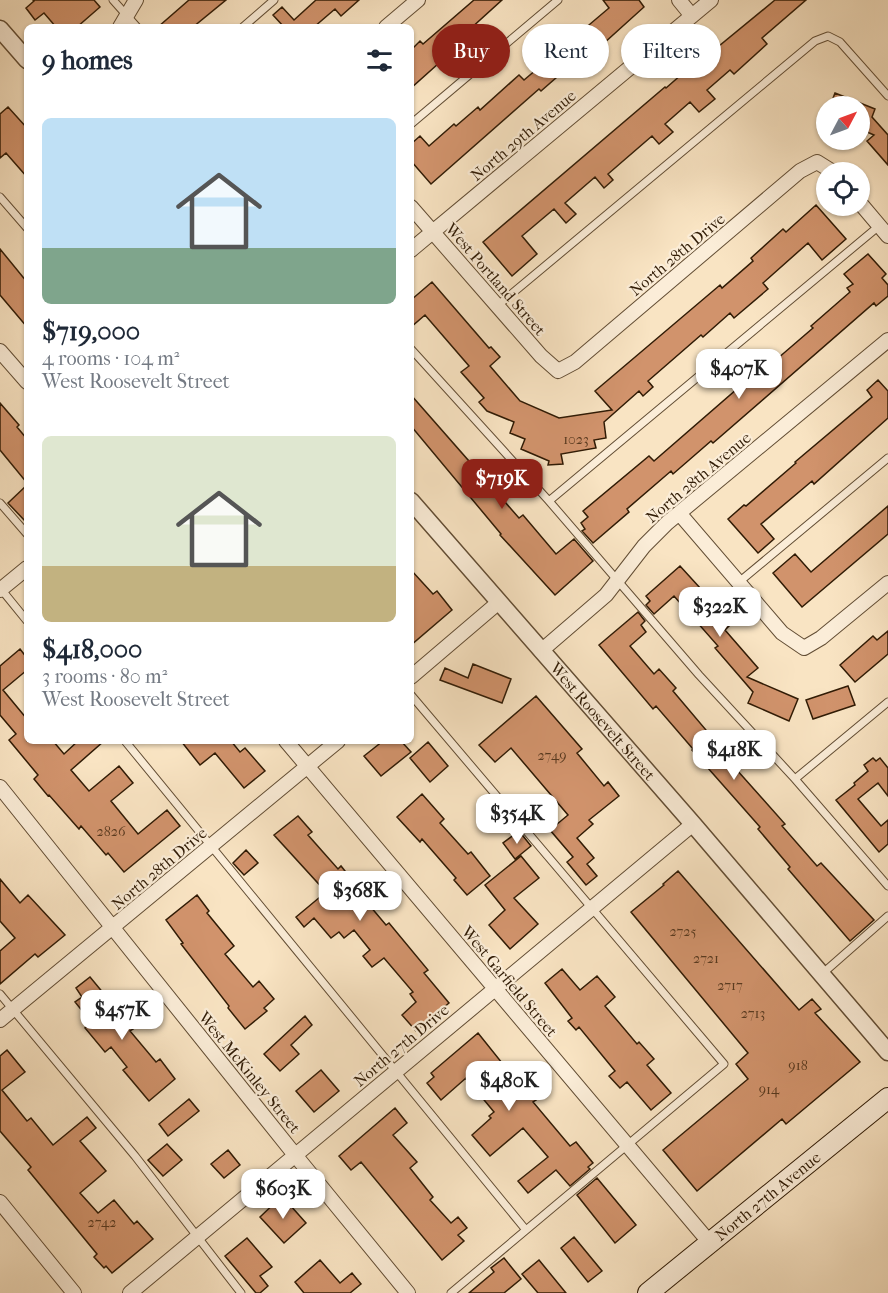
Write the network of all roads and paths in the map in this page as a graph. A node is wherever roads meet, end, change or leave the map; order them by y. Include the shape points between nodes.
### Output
1 (113, 0) edge
2 (136, 0) edge
3 (274, 0) edge
4 (418, 0) edge
5 (558, 0) edge
6 (679, 0) edge
7 (711, 0) edge
8 (692, 16) junction
9 (123, 21) edge
10 (246, 24) edge
11 (390, 24) edge
12 (0, 29) edge
13 (24, 57) edge
14 (888, 96) edge
15 (414, 121) edge
16 (816, 163) edge
17 (0, 197) edge
18 (414, 210) edge
19 (870, 215) edge
20 (24, 225) edge
21 (883, 231) edge
22 (433, 232) junction
23 (414, 248) edge
24 (497, 306) junction
25 (888, 340) edge
26 (0, 351) edge
27 (414, 351) edge
28 (558, 371) joint
29 (24, 379) edge
30 (888, 458) edge
31 (549, 501) junction
32 (0, 503) edge
33 (414, 504) edge
34 (679, 513) junction
35 (24, 531) edge
36 (24, 570) edge
37 (617, 581) junction
38 (739, 582) junction
39 (888, 583) edge
40 (0, 590) edge
41 (499, 602) junction
42 (24, 618) edge
43 (541, 651) junction
44 (414, 674) edge
45 (414, 699) edge
46 (888, 702) edge
47 (128, 744) edge
48 (289, 744) edge
49 (335, 744) edge
50 (308, 767) junction
51 (795, 779) junction
52 (0, 787) edge
53 (693, 824) junction
54 (212, 845) junction
55 (888, 886) edge
56 (592, 908) junction
57 (888, 916) edge
58 (113, 927) junction
59 (822, 974) junction
60 (495, 988) junction
61 (0, 994) edge
62 (13, 1009) junction
63 (0, 1020) edge
64 (888, 1052) edge
65 (395, 1072) junction
66 (888, 1098) edge
67 (628, 1146) junction
68 (295, 1155) junction
69 (0, 1202) edge
70 (526, 1230) junction
71 (196, 1238) junction
72 (710, 1243) junction
73 (74, 1293) edge
74 (130, 1293) edge
75 (241, 1293) edge
76 (408, 1293) edge
77 (451, 1293) edge
78 (648, 1293) edge

1 - 9 lane
2 - 9 street
3 - 10 lane
4 - 11 street
5 - 15 lane
6 - 8 street
7 - 8 street, North 29th Avenue
8 - 22 street, North 29th Avenue
12 - 13 street
14 - 24 lane via 840,42 828,36 815,41
16 - 28 street, North 28th Drive via 800,171 575,362
17 - 20 lane
18 - 22 street, West Portland Street
19 - 21 street
21 - 31 lane
22 - 23 street, North 29th Avenue
22 - 24 street, West Portland Street
24 - 28 street, West Portland Street
25 - 34 street, North 28th Avenue
26 - 29 street
27 - 31 lane
30 - 38 lane
31 - 37 lane
32 - 35 lane
33 - 41 street, West Roosevelt Street
34 - 37 street, North 28th Avenue via 644,546
34 - 38 street
36 - 40 street
37 - 43 street, North 28th Avenue
37 - 51 lane
38 - 39 street via 782,633 804,648
40 - 42 lane
41 - 43 street, West Roosevelt Street
41 - 44 street
43 - 53 street, West Roosevelt Street
45 - 56 lane
46 - 51 lane
47 - 54 lane
48 - 50 street, West Garfield Street
49 - 50 street, North 28th Drive
50 - 54 street, North 28th Drive
50 - 60 street, West Garfield Street
51 - 55 lane
52 - 58 street, West McKinley Street
53 - 56 street, North 27th Drive
53 - 59 street, West Roosevelt Street
54 - 58 street, North 28th Drive
54 - 65 lane
56 - 60 street, North 27th Drive
56 - 67 lane via 724,1064
57 - 59 lane
58 - 62 street, North 28th Drive
58 - 68 street, West McKinley Street
59 - 64 street, West Roosevelt Street
60 - 65 street, North 27th Drive
60 - 67 street, West Garfield Street
61 - 62 lane
62 - 63 street, North 28th Drive
62 - 71 lane via 135,1156
65 - 68 street, North 27th Drive
65 - 70 lane
66 - 72 main road, North 27th Avenue
67 - 70 lane
67 - 72 street, West Garfield Street
68 - 71 street, North 27th Drive
68 - 76 street, West McKinley Street
69 - 73 street
70 - 77 lane
71 - 74 street, North 27th Drive
71 - 75 lane
72 - 78 main road, North 27th Avenue

